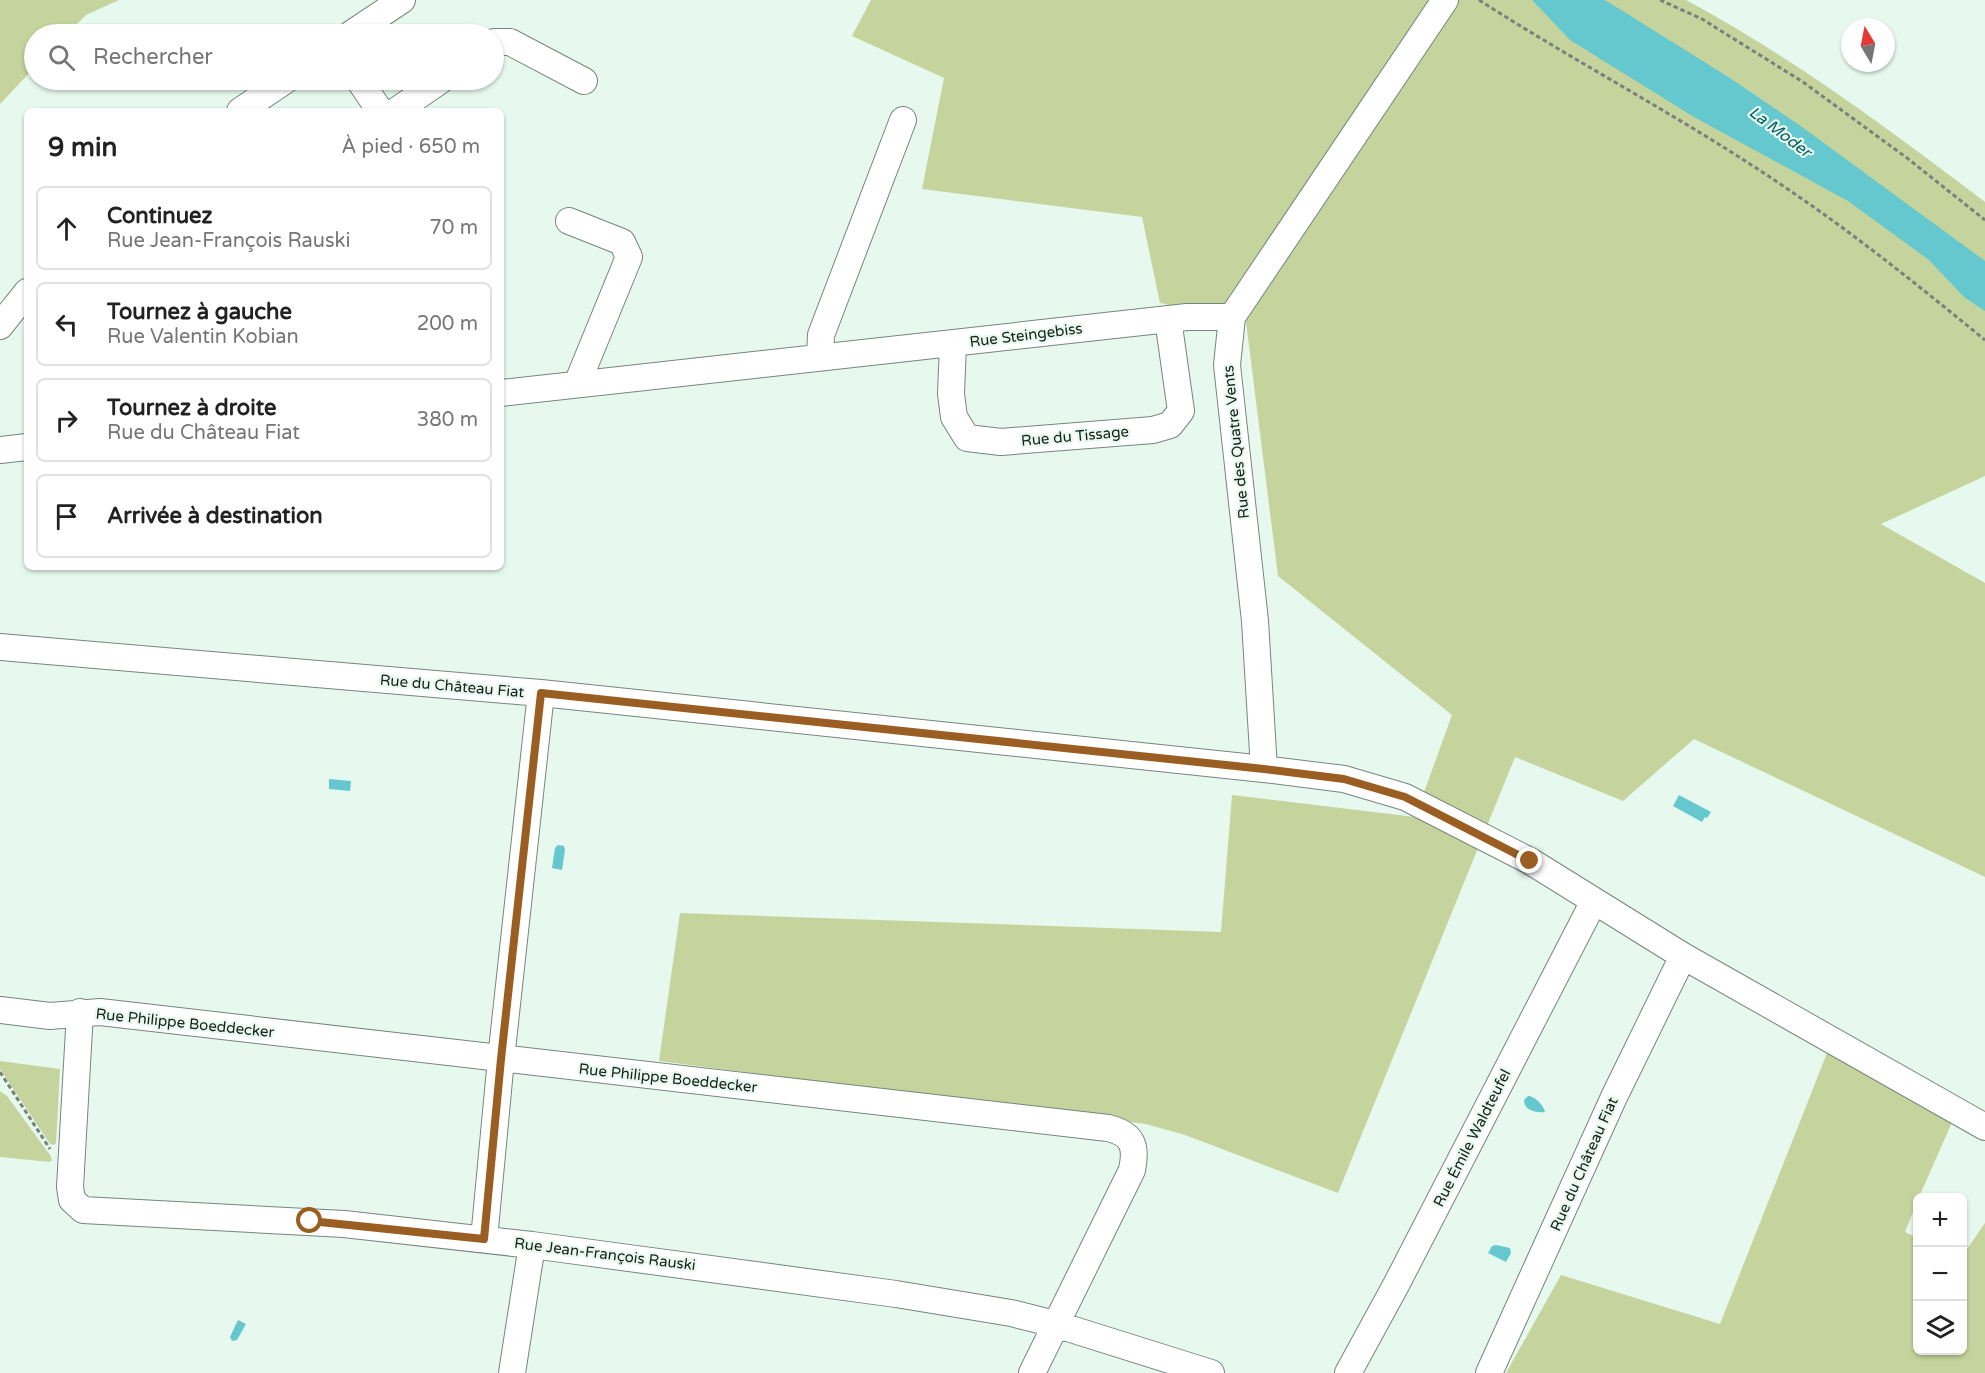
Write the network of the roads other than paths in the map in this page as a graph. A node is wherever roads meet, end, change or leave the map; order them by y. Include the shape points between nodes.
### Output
1 (402, 0) edge
2 (1445, 0) edge
3 (366, 24) edge
4 (504, 42) edge
5 (584, 81) dead end
6 (271, 90) edge
7 (366, 90) edge
8 (426, 90) edge
9 (244, 108) edge
10 (378, 108) edge
11 (400, 108) edge
12 (903, 120) dead end
13 (569, 221) dead end
14 (24, 296) edge
15 (1232, 317) junction
16 (1168, 319) junction
17 (0, 326) edge
18 (953, 344) junction
19 (820, 357) junction
20 (577, 384) junction
21 (504, 393) edge
22 (24, 447) edge
23 (0, 450) edge
24 (0, 646) edge
25 (541, 693) junction
26 (1264, 769) junction
27 (1594, 901) junction
28 (1683, 956) junction
29 (0, 1010) edge
30 (80, 1012) junction
31 (501, 1059) junction
32 (1985, 1127) edge
33 (484, 1239) junction
34 (532, 1245) junction
35 (1055, 1324) junction
36 (513, 1373) edge
37 (1032, 1373) edge
38 (1211, 1373) edge
39 (1348, 1373) edge
40 (1489, 1373) edge

1 - 3 street
2 - 15 street, Rue des Quatre Vents
4 - 5 street
6 - 9 street
7 - 10 street
8 - 11 street
12 - 19 street via 821,335
13 - 20 street via 622,242 629,257
14 - 17 street
15 - 16 street, Rue Steingebiss
15 - 26 street, Rue des Quatre Vents via 1227,365 1255,621
16 - 18 street, Rue Steingebiss
16 - 18 street, Rue du Tissage via 1180,411 1170,426 1153,430 1001,442 967,438 954,417
18 - 19 street, Rue Steingebiss
19 - 20 street, Rue Steingebiss
20 - 21 street, Rue Steingebiss
22 - 23 street
24 - 25 street, Rue du Château Fiat
25 - 26 street, Rue du Château Fiat
25 - 31 street
26 - 27 street, Rue du Château Fiat via 1344,779 1405,797 1530,861
27 - 28 street, Rue du Château Fiat
27 - 39 street, Rue Émile Waldteufel
28 - 32 street, Rue du Château Fiat
28 - 40 street, Rue du Château Fiat via 1614,1097
29 - 30 street, Rue Philippe Boeddecker via 50,1016
30 - 31 street, Rue Philippe Boeddecker
30 - 33 street, Rue Jean-François Rauski via 70,1187 72,1200 83,1210 310,1221
31 - 33 street
31 - 35 street, Rue Philippe Boeddecker via 1119,1131 1134,1147 1132,1170
33 - 34 street, Rue Jean-François Rauski
34 - 35 street, Rue Jean-François Rauski via 896,1294
34 - 36 street
35 - 37 street, Rue Philippe Boeddecker
35 - 38 street, Rue Jean-François Rauski

